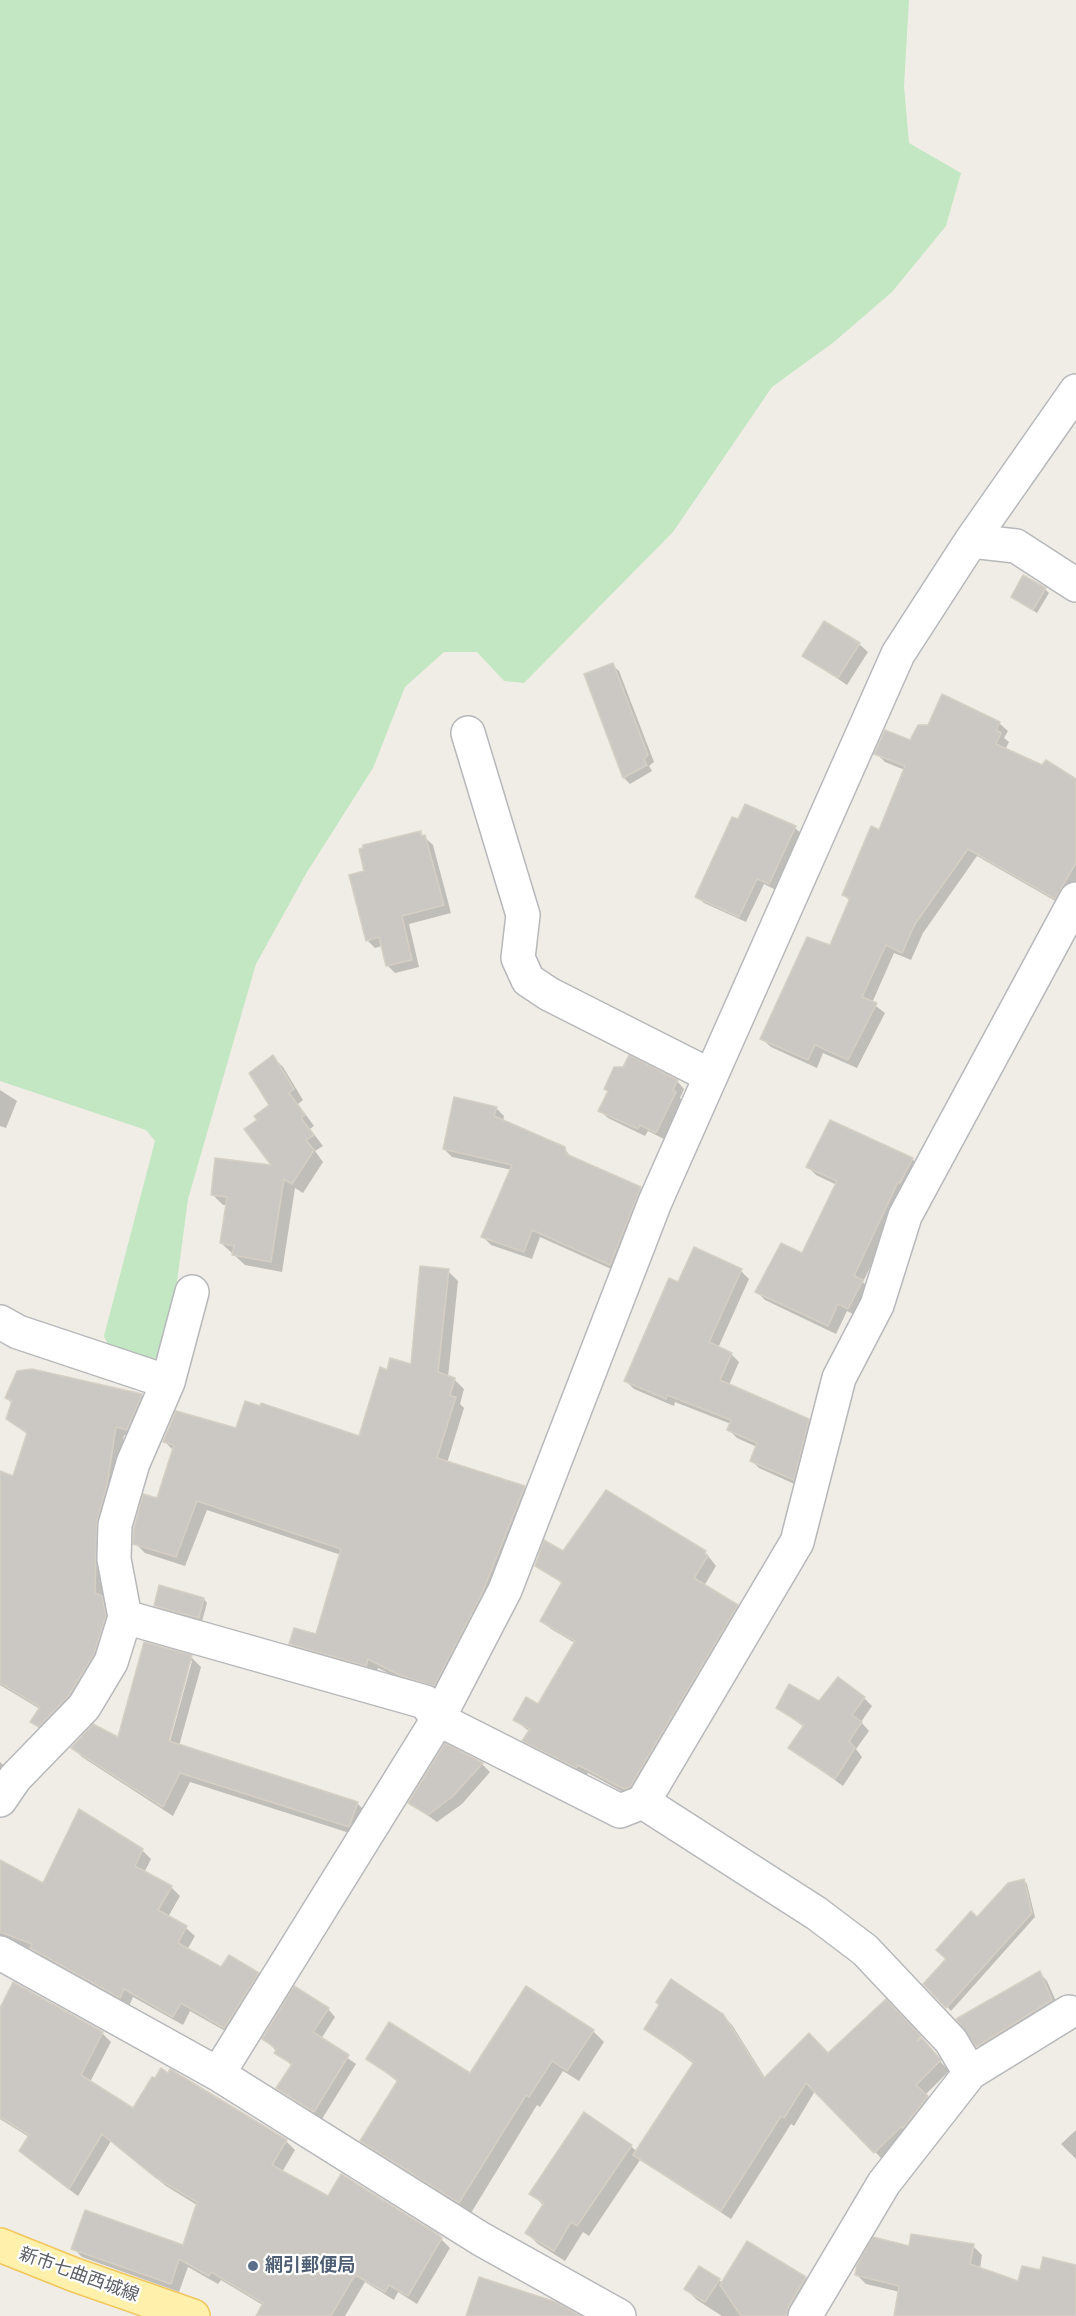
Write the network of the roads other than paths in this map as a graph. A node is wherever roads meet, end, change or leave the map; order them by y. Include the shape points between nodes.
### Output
1 (1076, 391) edge
2 (970, 542) junction
3 (1076, 585) edge
4 (468, 733) dead end
5 (1076, 899) edge
6 (711, 1076) junction
7 (192, 1292) dead end
8 (0, 1322) edge
9 (168, 1382) junction
10 (124, 1617) junction
11 (438, 1719) junction
12 (0, 1800) edge
13 (643, 1802) junction
14 (0, 1953) edge
15 (1069, 2012) dead end
16 (970, 2073) junction
17 (218, 2074) junction
18 (0, 2245) edge
19 (193, 2316) edge
20 (619, 2316) edge
21 (805, 2316) edge

1 - 2 street
2 - 3 street via 1016,546
2 - 6 street via 898,654
4 - 6 street via 523,915 519,958 528,980
5 - 13 street via 905,1216 877,1305 839,1377 797,1542
6 - 11 street via 655,1202 505,1590
7 - 9 street
8 - 9 street via 18,1332
9 - 10 street via 133,1462 115,1525 114,1559
10 - 11 street via 425,1702
10 - 12 street via 111,1662 84,1707 15,1778
11 - 13 street via 620,1811
11 - 17 street
13 - 16 street via 816,1913 865,1950 951,2041
14 - 17 street
15 - 16 street
16 - 21 street via 884,2183
17 - 20 street via 481,2239
18 - 19 main road, 新市七曲西城線

